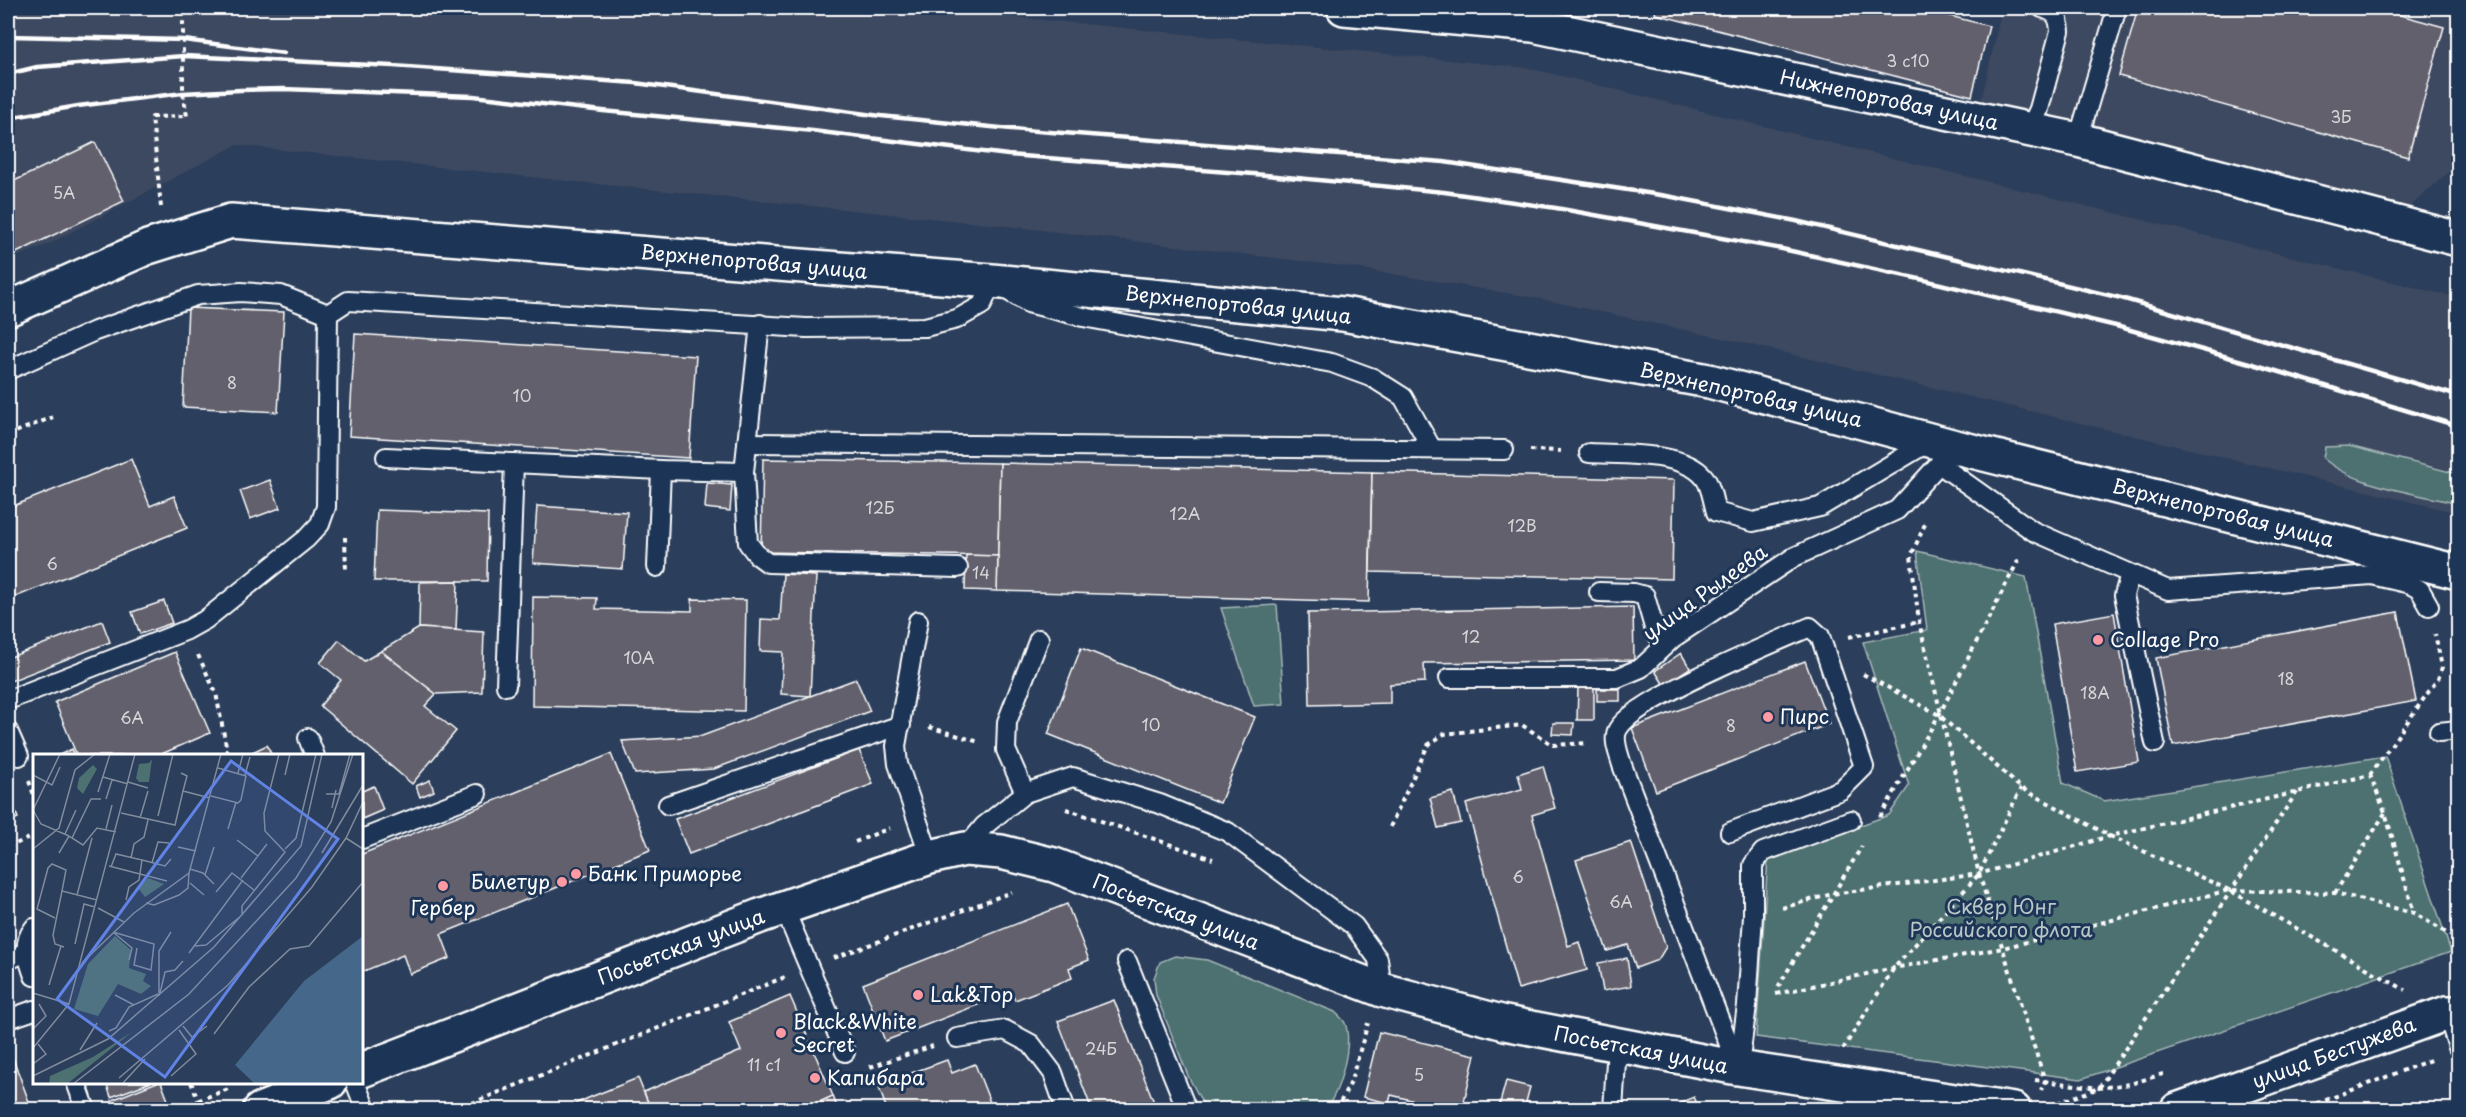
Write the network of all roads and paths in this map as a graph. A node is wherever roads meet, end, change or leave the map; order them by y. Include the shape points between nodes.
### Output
1 (183, 8) edge
2 (1344, 8) edge
3 (2042, 8) edge
4 (2116, 8) edge
5 (2030, 129) junction
6 (2078, 140) junction
7 (161, 214) dead end
8 (2458, 222) edge
9 (2426, 230) junction
10 (2458, 239) edge
11 (992, 282) junction
12 (8, 309) edge
13 (328, 314) junction
14 (760, 324) junction
15 (8, 370) edge
16 (53, 417) dead end
17 (8, 435) edge
18 (747, 444) junction
19 (1432, 450) junction
20 (1504, 450) dead end
21 (1940, 450) junction
22 (1589, 453) dead end
23 (386, 457) dead end
24 (514, 463) junction
25 (661, 470) junction
26 (744, 472) junction
27 (1927, 519) dead end
28 (657, 567) dead end
29 (2014, 567) dead end
30 (958, 568) dead end
31 (2458, 572) edge
32 (2130, 574) junction
33 (1599, 592) dead end
34 (2429, 606) joint
35 (918, 621) dead end
36 (1918, 622) junction
37 (187, 630) junction
38 (1978, 636) dead end
39 (1845, 638) dead end
40 (1039, 639) dead end
41 (1665, 645) junction
42 (1856, 670) dead end
43 (1449, 678) dead end
44 (506, 686) dead end
45 (8, 700) edge
46 (1939, 715) junction
47 (902, 722) junction
48 (2458, 729) edge
49 (8, 732) edge
50 (2439, 732) dead end
51 (308, 738) dead end
52 (974, 740) dead end
53 (1616, 742) junction
54 (2155, 743) dead end
55 (228, 754) edge
56 (314, 754) edge
57 (19, 756) dead end
58 (2370, 775) junction
59 (2021, 788) junction
60 (2298, 791) junction
61 (1025, 793) junction
62 (477, 795) dead end
63 (668, 805) dead end
64 (2385, 812) junction
65 (1851, 820) dead end
66 (1390, 827) dead end
67 (1730, 832) dead end
68 (33, 836) edge
69 (2110, 836) junction
70 (363, 839) edge
71 (8, 847) edge
72 (965, 849) junction
73 (930, 856) junction
74 (1979, 874) junction
75 (2229, 890) junction
76 (2335, 893) junction
77 (784, 908) junction
78 (2414, 913) junction
79 (1753, 916) junction
80 (33, 930) edge
81 (2458, 940) edge
82 (2002, 948) junction
83 (26, 952) junction
84 (8, 960) edge
85 (1127, 961) dead end
86 (1894, 968) junction
87 (33, 973) edge
88 (2386, 978) dead end
89 (2406, 990) dead end
90 (2395, 994) dead end
91 (1376, 1004) junction
92 (1747, 1005) junction
93 (33, 1010) edge
94 (2453, 1013) edge
95 (8, 1020) edge
96 (957, 1038) joint
97 (1617, 1046) junction
98 (2458, 1047) edge
99 (845, 1052) dead end
100 (2437, 1058) dead end
101 (870, 1068) dead end
102 (1738, 1068) junction
103 (363, 1070) edge
104 (2169, 1072) dead end
105 (1824, 1080) junction
106 (2033, 1080) dead end
107 (2045, 1081) junction
108 (76, 1084) edge
109 (191, 1084) edge
110 (327, 1084) edge
111 (355, 1084) edge
112 (236, 1086) dead end
113 (2099, 1088) junction
114 (198, 1100) junction
115 (86, 1110) edge
116 (173, 1110) edge
117 (260, 1110) edge
118 (366, 1110) edge
119 (1066, 1110) edge
120 (1187, 1110) edge
121 (1336, 1110) edge
122 (1613, 1110) edge
123 (2014, 1110) edge
124 (2039, 1110) edge
125 (2177, 1110) edge
126 (2300, 1110) edge

1 - 7 path via 183,93 187,116 152,117
2 - 5 main road, Нижнепортовая улица via 1533,25
3 - 5 lane via 2059,19 2060,31
4 - 6 lane
5 - 6 main road, Нижнепортовая улица
6 - 9 main road, Нижнепортовая улица
8 - 9 main road, Нижнепортовая улица
9 - 10 main road, Нижнепортовая улица
11 - 12 main road, Верхнепортовая улица via 231,221 148,247
11 - 14 lane via 982,305 957,319 925,327 806,328
11 - 19 lane via 1028,303 1332,363 1373,378 1403,398
11 - 21 main road, Верхнепортовая улица via 1343,315 1709,381
13 - 14 lane via 348,301
13 - 15 lane via 281,295 198,295 95,331
13 - 37 lane via 326,507 320,524 205,620
14 - 18 lane
16 - 17 path
18 - 19 lane
18 - 26 lane
19 - 20 lane
21 - 22 lane via 1820,507 1753,522 1716,512 1706,478 1689,464
21 - 31 main road, Верхнепортовая улица
21 - 32 lane via 2033,531
21 - 41 lane, улица Рылеева via 1897,510 1794,557
23 - 24 lane
24 - 25 lane
24 - 44 lane
25 - 26 lane
25 - 28 lane
26 - 30 lane via 748,543 768,563
27 - 36 path via 1911,556
29 - 38 path
32 - 34 lane via 2168,590 2372,575 2410,584 2420,590
32 - 54 lane via 2124,595
33 - 41 lane via 1645,596 1655,631
34 - 58 path via 2442,667 2439,677
35 - 47 lane
36 - 39 path
36 - 46 path
37 - 45 lane
37 - 55 path via 216,693
40 - 61 lane via 1006,722 1006,750
41 - 43 lane, улица Рылеева via 1641,668 1617,678
42 - 46 path
46 - 59 path
46 - 74 path
47 - 52 path
47 - 63 lane
47 - 73 lane via 896,746 898,764
48 - 50 lane
49 - 57 lane
51 - 56 lane
53 - 66 path via 1553,745 1522,725 1444,734 1428,745
53 - 67 lane via 1616,731 1628,716 1703,675 1810,627 1820,636 1864,767 1840,790
53 - 102 lane
58 - 60 path
58 - 64 path
59 - 69 path
59 - 74 path
60 - 69 path
60 - 75 path
61 - 72 lane via 984,826
61 - 91 lane via 1073,777 1160,804 1228,832 1354,926 1378,959
62 - 70 lane
64 - 76 path
64 - 78 path
65 - 79 lane via 1763,852 1753,865
68 - 71 path
69 - 74 path
69 - 75 path
72 - 73 main road, Посьетская улица
72 - 91 main road, Посьетская улица via 1001,852 1054,865
73 - 77 main road, Посьетская улица
74 - 79 path via 1832,894
74 - 82 path
74 - 86 path
75 - 76 path
75 - 82 path
75 - 88 path
75 - 113 path
76 - 78 path
77 - 99 lane
77 - 103 main road, Посьетская улица
78 - 81 path
79 - 92 lane
80 - 83 lane via 26,942
82 - 86 path
82 - 107 path
83 - 84 lane
83 - 87 lane
85 - 120 lane
86 - 92 path via 1773,995
86 - 105 path
89 - 90 path
91 - 97 main road, Посьетская улица via 1505,1023
91 - 121 path via 1350,1084
92 - 102 lane
93 - 95 lane
94 - 98 lane
94 - 125 main road, улица Бестужева
96 - 101 path
96 - 119 lane via 1005,1030 1031,1044 1053,1073
97 - 102 main road, Посьетская улица
97 - 122 lane
100 - 126 path
102 - 105 main road, Посьетская улица
104 - 113 path via 2130,1084
105 - 123 main road, Посьетская улица
106 - 107 path
107 - 113 path
108 - 115 lane
109 - 114 path
110 - 117 main road
111 - 118 lane
112 - 114 path
113 - 124 path
114 - 116 path

